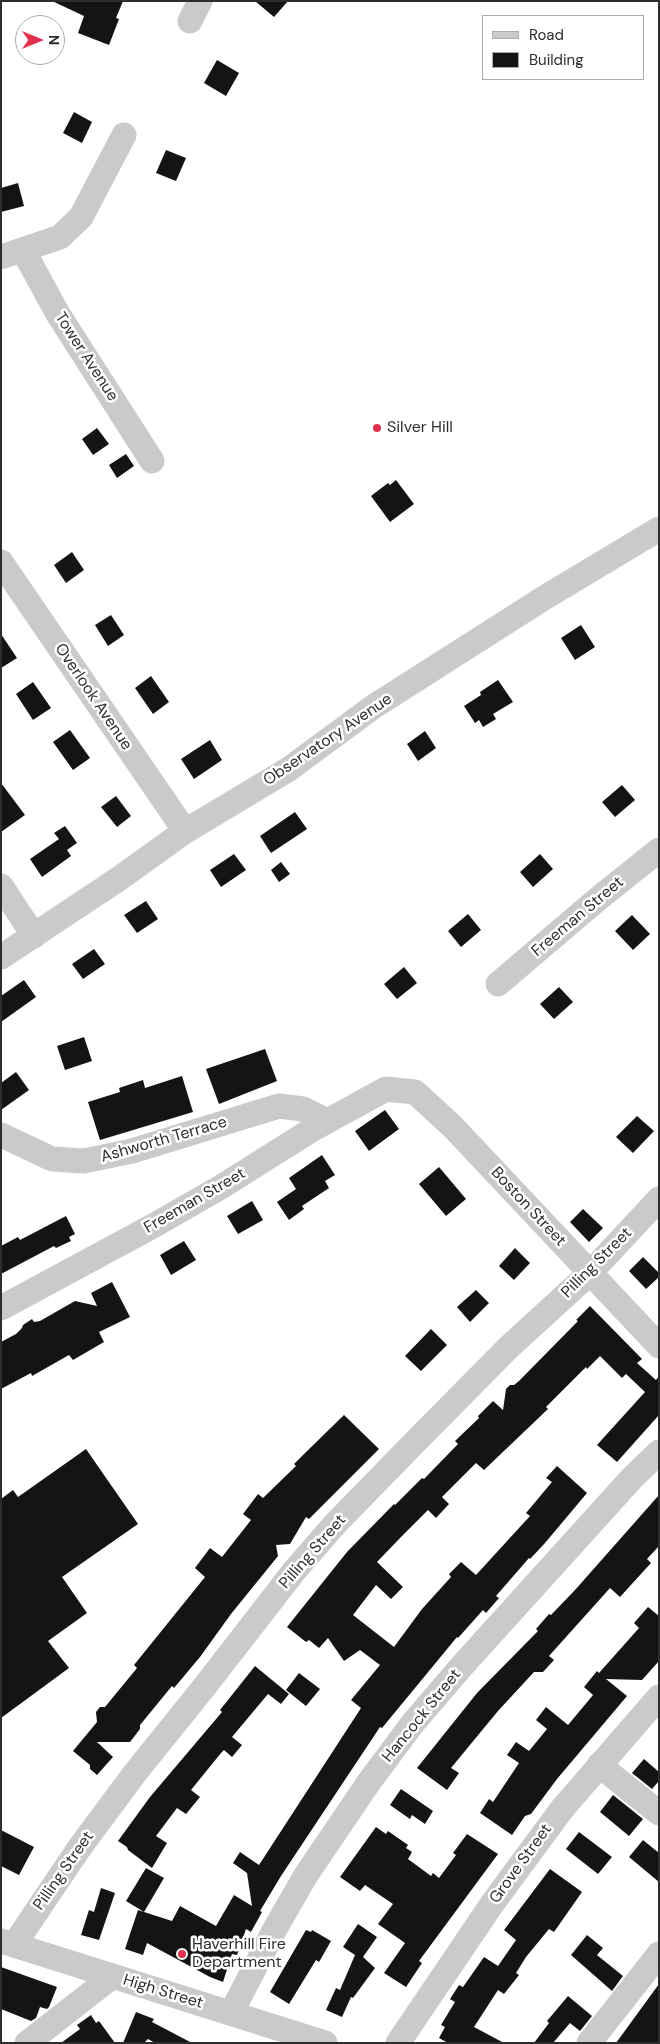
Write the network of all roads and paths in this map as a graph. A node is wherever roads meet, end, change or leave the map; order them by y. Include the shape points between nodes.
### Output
1 (124, 135) dead end
2 (12, 254) edge
3 (152, 461) dead end
4 (659, 529) edge
5 (1, 562) edge
6 (185, 831) junction
7 (659, 850) edge
8 (1, 886) edge
9 (34, 936) junction
10 (1, 957) edge
11 (498, 984) dead end
12 (386, 1089) joint
13 (326, 1122) junction
14 (1, 1135) edge
15 (659, 1199) edge
16 (590, 1274) junction
17 (1, 1308) edge
18 (659, 1346) edge
19 (659, 1452) edge
20 (659, 1697) edge
21 (599, 1765) junction
22 (659, 1814) edge
23 (8, 1943) edge
24 (659, 1954) edge
25 (113, 1976) junction
26 (231, 2013) junction
27 (312, 2041) edge
28 (27, 2043) edge
29 (398, 2043) edge
30 (589, 2043) edge

1 - 2 street via 81,217 60,237
2 - 3 street, Tower Avenue via 58,314
4 - 6 street, Observatory Avenue via 544,598 381,702 289,768
5 - 6 street, Overlook Avenue
6 - 9 street, Observatory Avenue
7 - 11 street, Freeman Street
8 - 9 street
9 - 10 street, Observatory Avenue
12 - 13 street, Freeman Street
12 - 16 street, Boston Street via 415,1092 432,1107
13 - 14 street, Ashworth Terrace via 302,1109 279,1106 132,1151 84,1162 52,1159
13 - 17 street, Freeman Street via 153,1226
15 - 16 street, Pilling Street
16 - 18 street, Boston Street
16 - 23 street, Pilling Street via 503,1353 336,1523 295,1570 123,1789
19 - 26 street, Hancock Street via 461,1667 369,1782 276,1926
20 - 21 street, Grove Street
21 - 22 street
21 - 29 street, Grove Street via 492,1904
23 - 25 street, High Street
24 - 30 street
25 - 26 street, High Street
25 - 28 street
26 - 27 street, High Street

